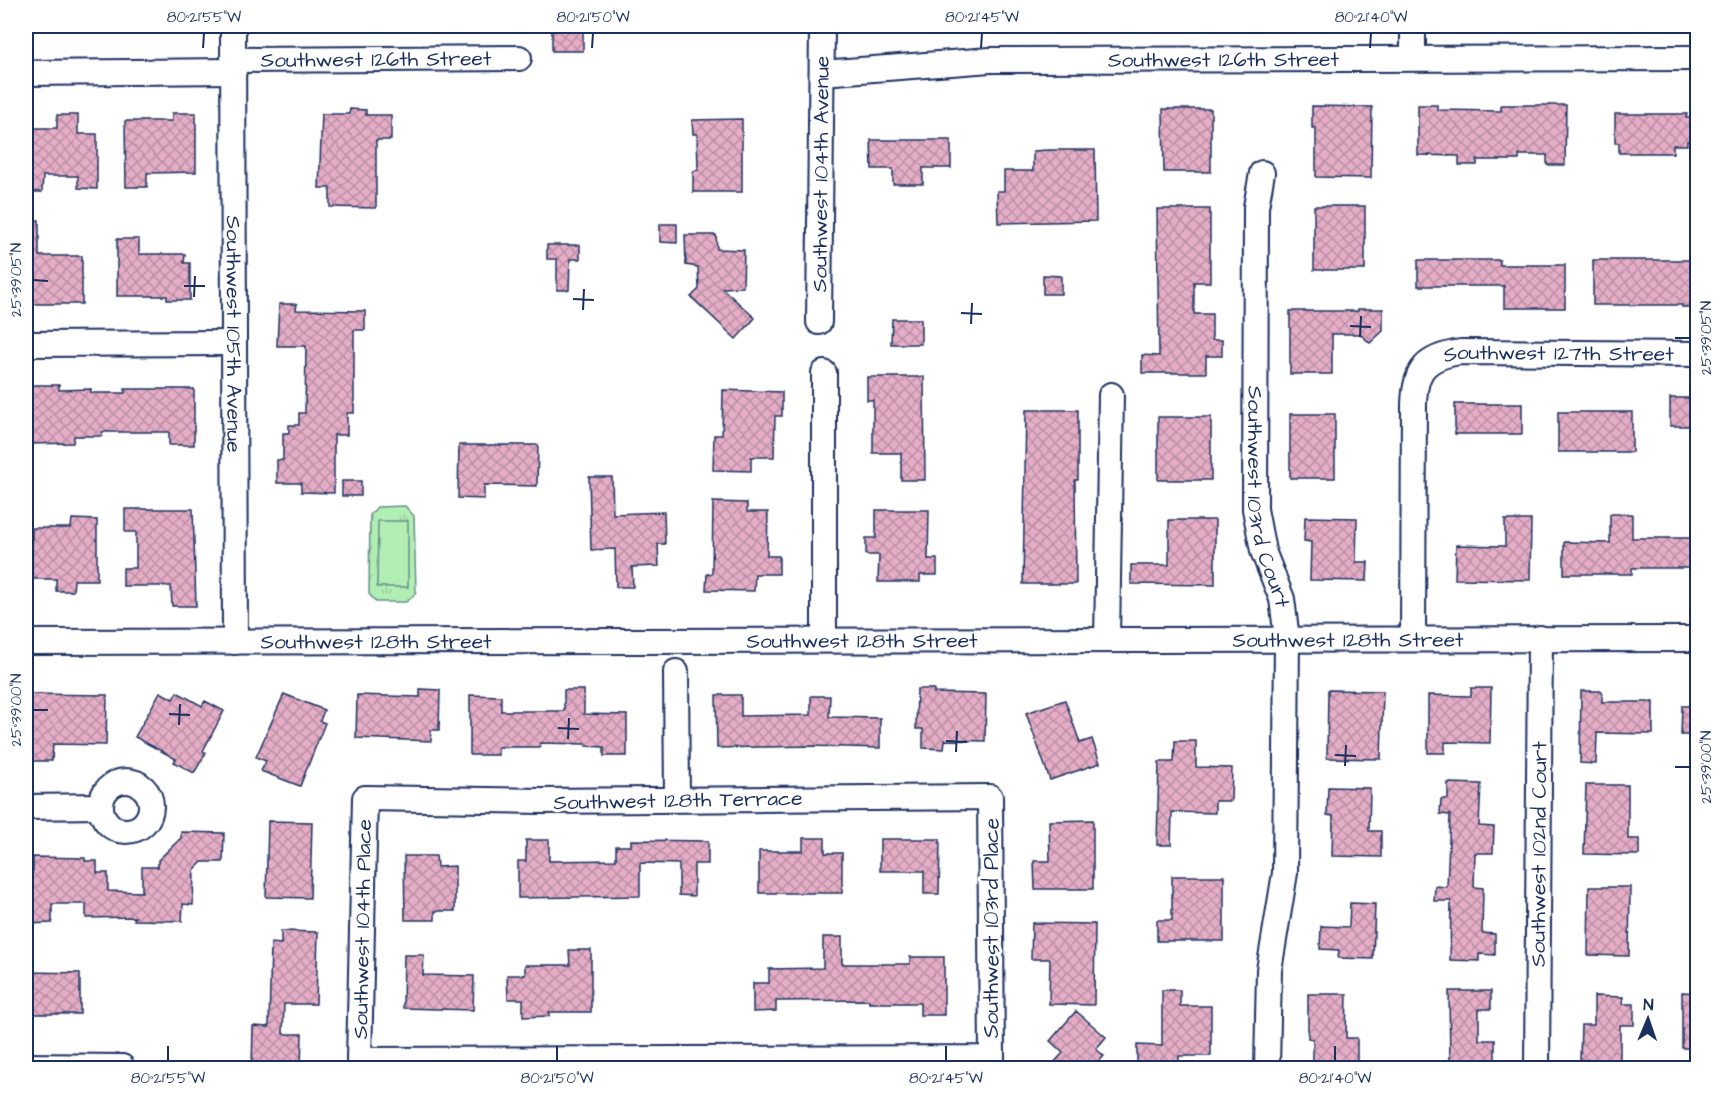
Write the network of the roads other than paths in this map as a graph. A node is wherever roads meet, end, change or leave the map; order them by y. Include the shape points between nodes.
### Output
1 (233, 26) edge
2 (822, 26) edge
3 (1413, 26) edge
4 (519, 58) dead end
5 (1413, 58) junction
6 (1698, 58) edge
7 (234, 66) junction
8 (26, 73) edge
9 (822, 73) junction
10 (1262, 173) dead end
11 (819, 322) dead end
12 (233, 343) junction
13 (26, 344) edge
14 (1698, 354) edge
15 (824, 373) dead end
16 (1111, 395) dead end
17 (1540, 638) junction
18 (1287, 639) junction
19 (1413, 639) junction
20 (1698, 639) edge
21 (824, 640) junction
22 (1107, 640) junction
23 (26, 642) edge
24 (235, 642) junction
25 (676, 672) dead end
26 (990, 797) joint
27 (365, 798) joint
28 (677, 799) junction
29 (26, 807) edge
30 (100, 807) dead end
31 (624, 1064) edge
32 (26, 1066) edge
33 (122, 1066) dead end
34 (1267, 1068) edge
35 (1537, 1068) edge

1 - 7 street, Southwest 105th Avenue
2 - 9 street, Southwest 104th Avenue
3 - 5 street
4 - 7 street, Southwest 126th Street
5 - 6 street, Southwest 126th Street
5 - 9 street, Southwest 126th Street via 990,60
7 - 8 street, Southwest 126th Street
7 - 12 street, Southwest 105th Avenue
9 - 11 street, Southwest 104th Avenue
10 - 18 street, Southwest 103rd Court via 1256,207 1255,509 1263,551 1282,599
12 - 13 street
12 - 24 street, Southwest 105th Avenue
14 - 19 street, Southwest 127th Street via 1461,352 1442,356 1423,367 1414,399
15 - 21 street
16 - 22 street
17 - 19 street, Southwest 128th Street
17 - 20 street, Southwest 128th Street
17 - 35 street, Southwest 102nd Court
18 - 19 street, Southwest 128th Street
18 - 22 street, Southwest 128th Street
18 - 34 street, Southwest 103rd Court via 1285,873 1269,970
21 - 22 street, Southwest 128th Street
21 - 24 street, Southwest 128th Street
23 - 24 street, Southwest 128th Street
25 - 28 street
26 - 28 street, Southwest 128th Terrace
26 - 31 street, Southwest 103rd Place via 992,1058
27 - 28 street, Southwest 128th Terrace
27 - 31 street, Southwest 104th Place via 359,1060
29 - 30 street
32 - 33 street

